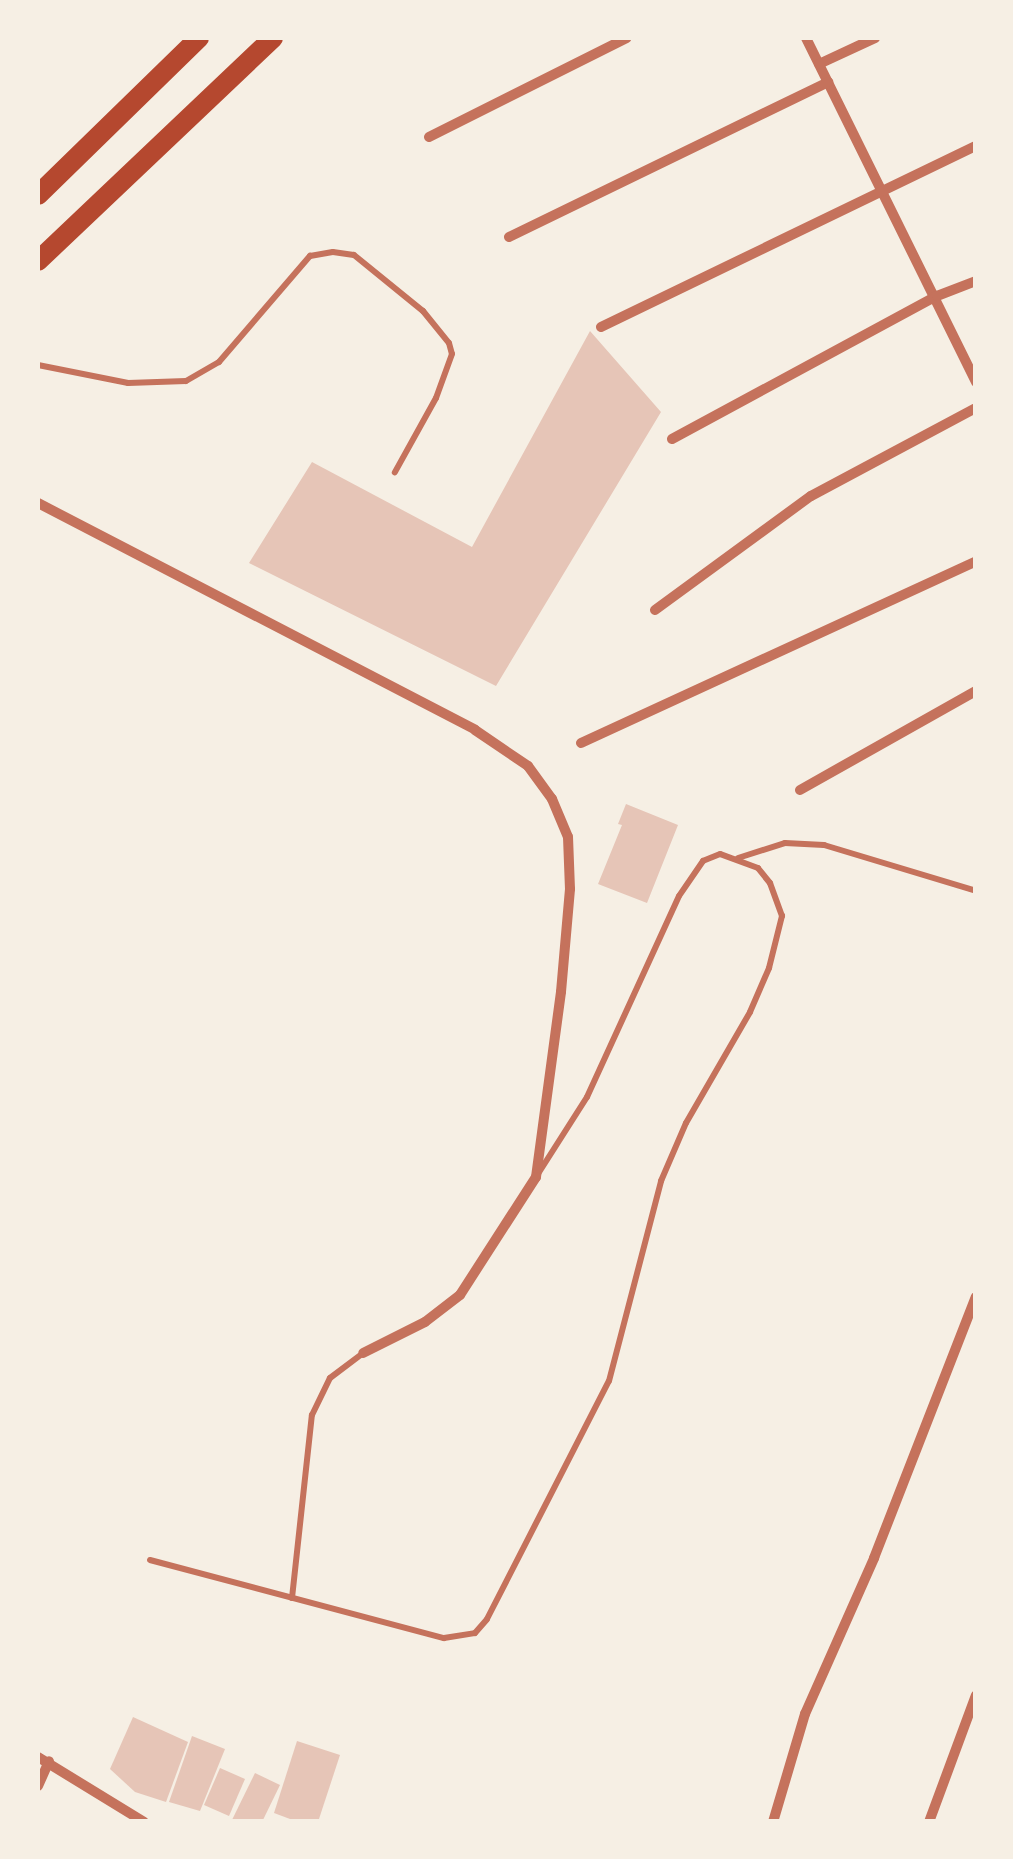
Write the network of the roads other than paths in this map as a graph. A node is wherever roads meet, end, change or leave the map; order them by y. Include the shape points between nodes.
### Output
1 (200, 38) edge
2 (274, 38) edge
3 (626, 38) edge
4 (806, 38) edge
5 (875, 38) edge
6 (819, 64) junction
7 (828, 82) junction
8 (429, 137) dead end
9 (976, 146) edge
10 (883, 192) junction
11 (38, 196) edge
12 (510, 237) dead end
13 (38, 261) edge
14 (976, 281) edge
15 (937, 296) junction
16 (601, 327) dead end
17 (38, 365) edge
18 (976, 382) edge
19 (976, 408) edge
20 (672, 439) dead end
21 (395, 472) dead end
22 (38, 503) edge
23 (976, 561) edge
24 (655, 610) dead end
25 (976, 691) edge
26 (581, 743) dead end
27 (800, 790) dead end
28 (738, 858) junction
29 (976, 891) edge
30 (536, 1178) junction
31 (976, 1297) edge
32 (363, 1353) joint
33 (150, 1560) dead end
34 (292, 1598) junction
35 (976, 1695) edge
36 (43, 1759) edge
37 (38, 1786) edge
38 (144, 1822) edge
39 (773, 1822) edge
40 (929, 1822) edge

1 - 11 main road
2 - 13 main road
3 - 8 street
4 - 6 street
5 - 6 street
6 - 7 street
7 - 10 street
7 - 12 street
9 - 10 street
10 - 15 street
10 - 16 street
14 - 15 street
15 - 18 street
15 - 20 street
17 - 21 lane via 128,383 186,381 220,362 310,256 354,255 423,311 452,354
19 - 24 street via 811,496
22 - 30 street via 475,730 528,766 568,838 570,888
23 - 26 street
25 - 27 street
28 - 29 lane via 786,843 824,844
28 - 30 lane via 720,854 703,861 679,896 587,1097
28 - 34 lane via 770,883 782,916 769,968 661,1181 608,1380 487,1619 475,1633 444,1638
30 - 32 street via 460,1295 425,1322
31 - 39 street via 805,1714
32 - 34 lane via 330,1378 312,1414
33 - 34 lane
35 - 40 street
36 - 37 street
36 - 38 street

